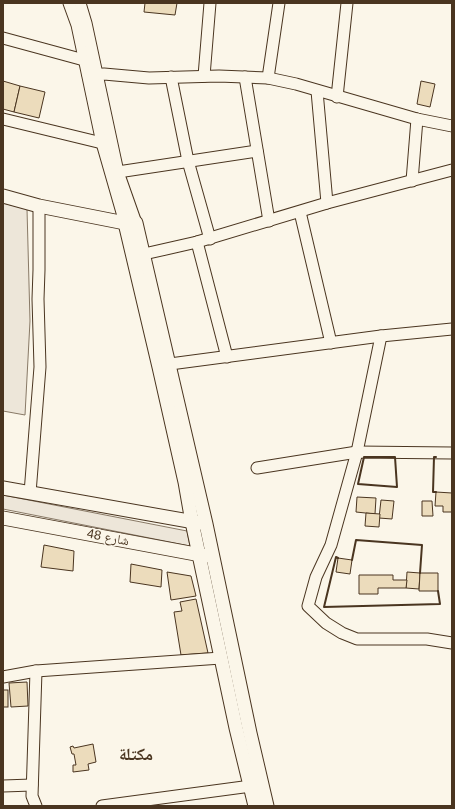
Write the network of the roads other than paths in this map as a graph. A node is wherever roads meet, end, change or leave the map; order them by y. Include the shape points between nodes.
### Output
1 (69, 3) edge
2 (80, 3) edge
3 (210, 3) edge
4 (279, 3) edge
5 (347, 3) edge
6 (3, 38) edge
7 (84, 60) junction
8 (92, 74) junction
9 (204, 76) junction
10 (171, 77) junction
11 (245, 77) junction
12 (268, 78) junction
13 (317, 91) junction
14 (337, 97) junction
15 (3, 119) edge
16 (417, 119) junction
17 (452, 126) edge
18 (102, 144) junction
19 (257, 151) junction
20 (188, 161) junction
21 (452, 170) edge
22 (118, 172) junction
23 (412, 181) junction
24 (3, 196) edge
25 (327, 204) junction
26 (39, 206) junction
27 (300, 212) junction
28 (269, 221) junction
29 (130, 223) junction
30 (210, 239) junction
31 (197, 242) junction
32 (144, 254) junction
33 (452, 329) edge
34 (381, 336) junction
35 (331, 343) junction
36 (227, 357) junction
37 (170, 364) junction
38 (356, 452) junction
39 (452, 453) edge
40 (256, 468) dead end
41 (3, 488) edge
42 (30, 493) junction
43 (3, 518) edge
44 (192, 522) junction
45 (206, 524) junction
46 (199, 555) junction
47 (212, 557) junction
48 (452, 643) edge
49 (221, 658) junction
50 (36, 671) junction
51 (3, 676) edge
52 (3, 786) edge
53 (32, 786) junction
54 (251, 786) junction
55 (115, 805) edge
56 (36, 806) edge
57 (102, 806) edge
58 (255, 806) edge
59 (268, 806) edge

1 - 7 street via 77,25
2 - 8 street via 86,23
3 - 9 street
4 - 12 street
5 - 14 street
6 - 7 street
7 - 8 street
8 - 10 street
8 - 18 street
8 - 22 street
9 - 10 street
9 - 11 street
10 - 20 street
11 - 12 street
11 - 19 street
12 - 13 street
13 - 14 street
13 - 25 street
14 - 16 street
15 - 18 street
16 - 17 street
16 - 23 street
18 - 29 street
19 - 20 street
19 - 28 street
20 - 22 street
20 - 30 street
21 - 23 street
22 - 29 street
23 - 25 street
24 - 26 main road
25 - 27 street
26 - 29 main road
26 - 42 street via 40,366
27 - 28 street
27 - 35 street
28 - 30 street
29 - 32 main road
29 - 44 main road
30 - 31 street
31 - 32 street
31 - 36 street
32 - 37 main road
33 - 34 street
34 - 35 street
34 - 38 street
35 - 36 street
36 - 37 street
37 - 45 main road
38 - 39 street
38 - 40 street
38 - 48 street via 331,545 316,577 308,606 326,623 357,639 427,639
41 - 42 main road
42 - 44 main road
43 - 46 main road, 48 شارع
44 - 45 main road
44 - 46 main road
45 - 47 main road
46 - 47 main road, 48 شارع
46 - 49 main road
47 - 59 main road
49 - 50 street
49 - 54 main road
50 - 51 street
50 - 53 street
52 - 53 street
53 - 56 street
54 - 55 street
54 - 58 main road
55 - 57 street

